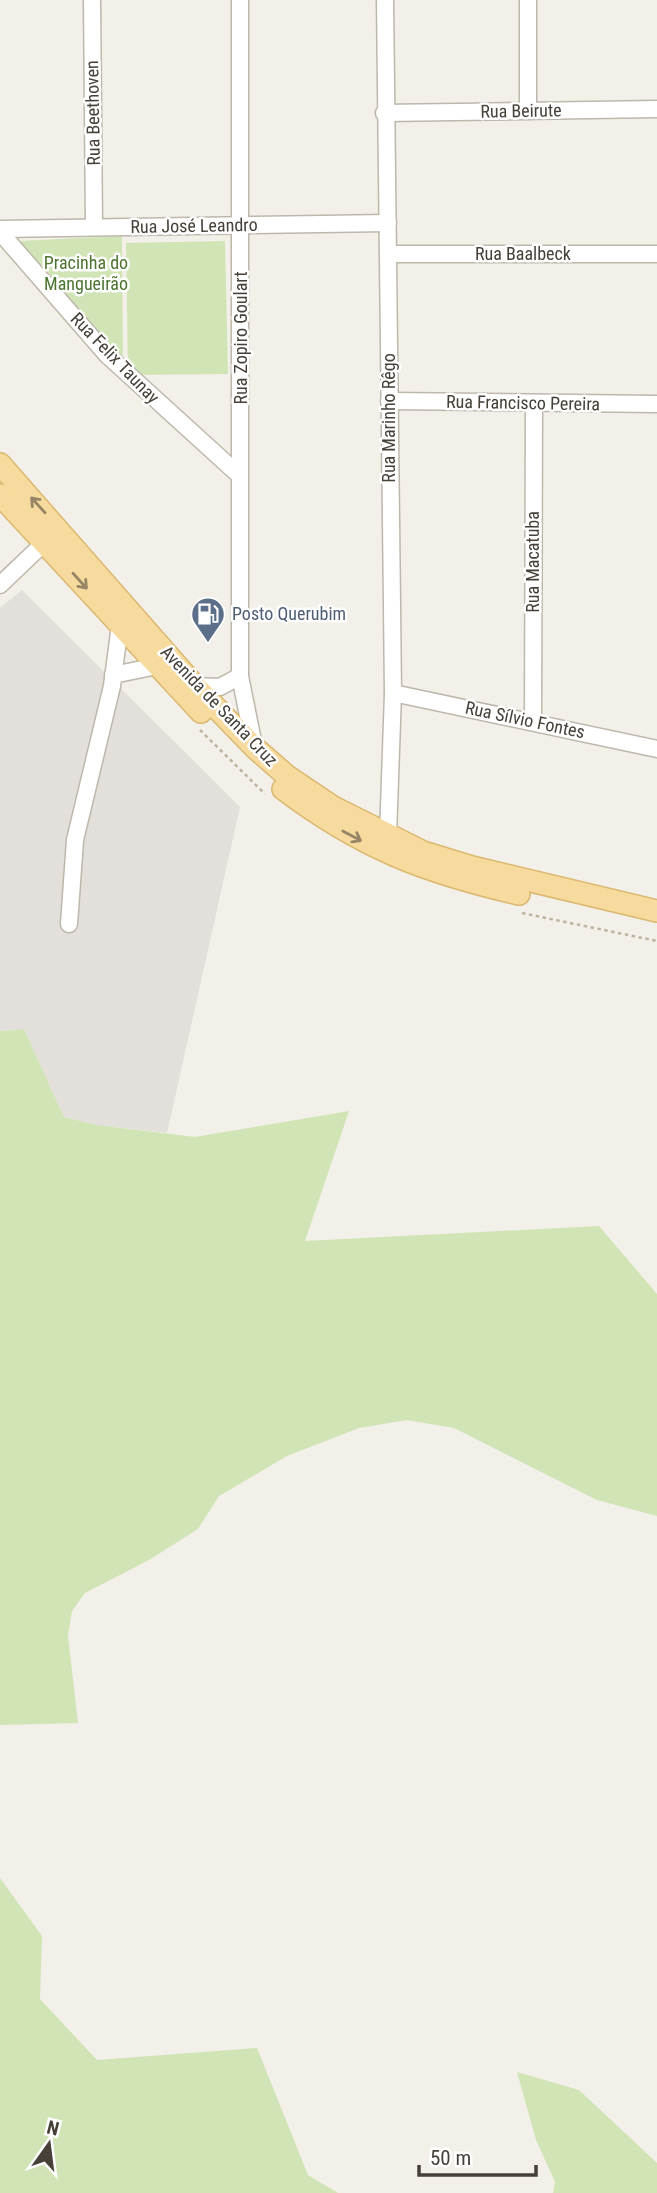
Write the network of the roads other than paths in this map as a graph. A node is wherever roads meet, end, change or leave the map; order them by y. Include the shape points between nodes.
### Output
1 (92, 0) edge
2 (240, 0) edge
3 (385, 0) edge
4 (528, 0) edge
5 (657, 109) edge
6 (528, 111) junction
7 (384, 113) junction
8 (388, 223) junction
9 (242, 226) junction
10 (94, 227) junction
11 (0, 231) edge
12 (389, 254) junction
13 (657, 254) edge
14 (389, 401) junction
15 (534, 404) junction
16 (657, 404) edge
17 (0, 464) edge
18 (239, 475) junction
19 (0, 495) edge
20 (45, 542) junction
21 (0, 585) edge
22 (120, 625) junction
23 (157, 666) junction
24 (113, 675) junction
25 (240, 676) junction
26 (195, 686) junction
27 (393, 693) junction
28 (533, 720) junction
29 (255, 748) junction
30 (657, 748) edge
31 (388, 836) junction
32 (657, 911) edge
33 (69, 924) dead end
34 (657, 925) edge

1 - 10 street, Rua Beethoven
2 - 9 street, Rua Zopiro Goulart
3 - 7 street, Rua Marinho Rêgo
4 - 6 street
5 - 6 street, Rua Beirute
6 - 7 street, Rua Beirute
7 - 8 street, Rua Marinho Rêgo
8 - 9 street, Rua José Leandro
8 - 12 street, Rua Marinho Rêgo
9 - 10 street, Rua José Leandro
9 - 18 street, Rua Zopiro Goulart
10 - 11 street, Rua José Leandro
11 - 18 street, Rua Felix Taunay via 107,355
12 - 13 street, Rua Baalbeck
12 - 14 street, Rua Marinho Rêgo
14 - 15 street, Rua Francisco Pereira
14 - 27 street, Rua Marinho Rêgo
15 - 16 street, Rua Francisco Pereira
15 - 28 street, Rua Macatuba
26 -> 17 main road, Avenida de Santa Cruz
18 - 25 street, Rua Zopiro Goulart
19 - 20 main road, Avenida de Santa Cruz
20 - 21 street
20 -> 22 main road, Avenida de Santa Cruz
22 - 23 main road, Avenida de Santa Cruz
22 - 24 street
23 - 24 street
23 -> 34 main road, Avenida de Santa Cruz via 281,788 329,824 371,846 422,868 481,885
24 - 33 street via 75,840
25 - 26 street via 220,687
25 - 29 street, Rua Zopiro Goulart
26 - 29 main road, Avenida de Santa Cruz
27 - 28 street, Rua Sílvio Fontes
27 - 31 street, Rua Marinho Rêgo
28 - 30 street, Rua Sílvio Fontes
29 - 31 main road, Avenida de Santa Cruz via 333,807
31 - 32 main road, Avenida de Santa Cruz via 472,867

